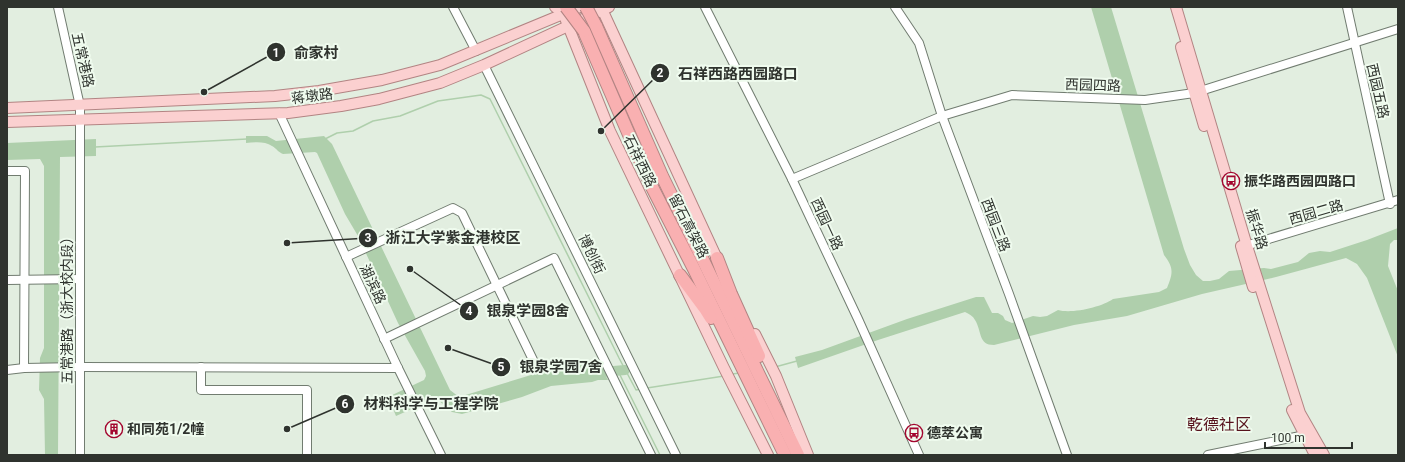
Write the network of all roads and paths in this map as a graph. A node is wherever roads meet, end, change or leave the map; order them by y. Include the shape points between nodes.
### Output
1 (58, 7) edge
2 (453, 7) edge
3 (580, 7) edge
4 (588, 7) edge
5 (705, 7) edge
6 (895, 7) edge
7 (1169, 7) edge
8 (1176, 7) edge
9 (1347, 7) edge
10 (604, 8) edge
11 (564, 11) edge
12 (1398, 29) edge
13 (1354, 42) junction
14 (476, 50) junction
15 (484, 65) junction
16 (1197, 92) junction
17 (80, 106) junction
18 (7, 108) edge
19 (279, 113) junction
20 (942, 116) junction
21 (81, 120) junction
22 (7, 122) edge
23 (81, 135) joint
24 (7, 171) edge
25 (792, 179) junction
26 (1394, 202) edge
27 (1244, 246) junction
28 (349, 256) junction
29 (717, 258) joint
30 (680, 275) joint
31 (80, 279) junction
32 (7, 280) edge
33 (24, 280) junction
34 (497, 285) junction
35 (387, 337) junction
36 (760, 361) junction
37 (534, 362) dead end
38 (733, 366) junction
39 (80, 367) junction
40 (201, 367) junction
41 (24, 368) junction
42 (398, 368) junction
43 (7, 370) edge
44 (768, 377) junction
45 (741, 382) junction
46 (1308, 433) junction
47 (790, 451) edge
48 (80, 455) edge
49 (307, 455) edge
50 (441, 455) edge
51 (651, 455) edge
52 (676, 455) edge
53 (768, 455) edge
54 (808, 455) edge
55 (919, 455) edge
56 (1067, 455) edge
57 (1208, 455) edge
58 (1315, 455) edge
59 (1324, 455) edge

1 - 17 street, 五常港路
2 - 14 street
3 - 11 main road, 蒋墩路
4 - 36 highway, 留石高架路, bridge via 662,176
5 - 25 street, 西园一路
6 - 20 street, 西园三路 via 919,43
7 - 16 main road, 振华路
8 - 16 main road, 振华路
9 - 13 street, 西园五路
10 - 11 main road, 蒋墩路
10 - 29 main road, 石祥西路
11 - 14 main road, 蒋墩路
11 - 15 main road, 蒋墩路
11 - 30 main road, 石祥西路 via 610,131
11 - 38 highway, 留石高架路, bridge via 584,31 650,183 694,269
12 - 13 street, 西园四路
13 - 16 street, 西园四路
13 - 26 street, 西园五路
14 - 17 main road, 蒋墩路 via 440,65 319,91 275,96
15 - 19 main road, 蒋墩路 via 440,84 379,99
15 - 52 street, 博创街
16 - 20 street, 西园四路 via 1145,100 1012,95
16 - 27 main road, 振华路
17 - 18 main road, 蒋墩路
17 - 21 street, 五常港路
19 - 21 main road, 蒋墩路
19 - 28 street, 湖滨路
20 - 25 street, 西园四路
20 - 56 street, 西园三路
21 - 22 main road, 蒋墩路
21 - 23 street, 五常港路
23 - 31 street, 五常港路（浙大校内段）
24 - 33 street via 25,171
25 - 55 street, 西园一路
26 - 27 street, 西园二路
27 - 46 main road, 振华路
28 - 34 street via 454,208 462,213
28 - 35 street, 湖滨路
29 - 36 highway
30 - 38 highway via 706,310
31 - 33 street
31 - 39 street, 五常港路（浙大校内段）
32 - 33 street
33 - 41 street
34 - 35 street
34 - 37 street
34 - 51 street via 554,258
35 - 42 street, 湖滨路
36 - 44 highway, 留石高架路
38 - 45 highway, 留石高架路
38 - 45 main road
39 - 40 street
39 - 41 street
39 - 48 street, 五常港路（浙大校内段）
40 - 42 street
40 - 49 street via 202,390 307,390
41 - 43 street
42 - 50 street, 湖滨路
44 - 47 highway, 留石高架路
44 - 54 main road
45 - 47 highway, 留石高架路
45 - 53 main road
46 - 57 street
46 - 58 main road, 振华路
46 - 59 main road, 振华路

